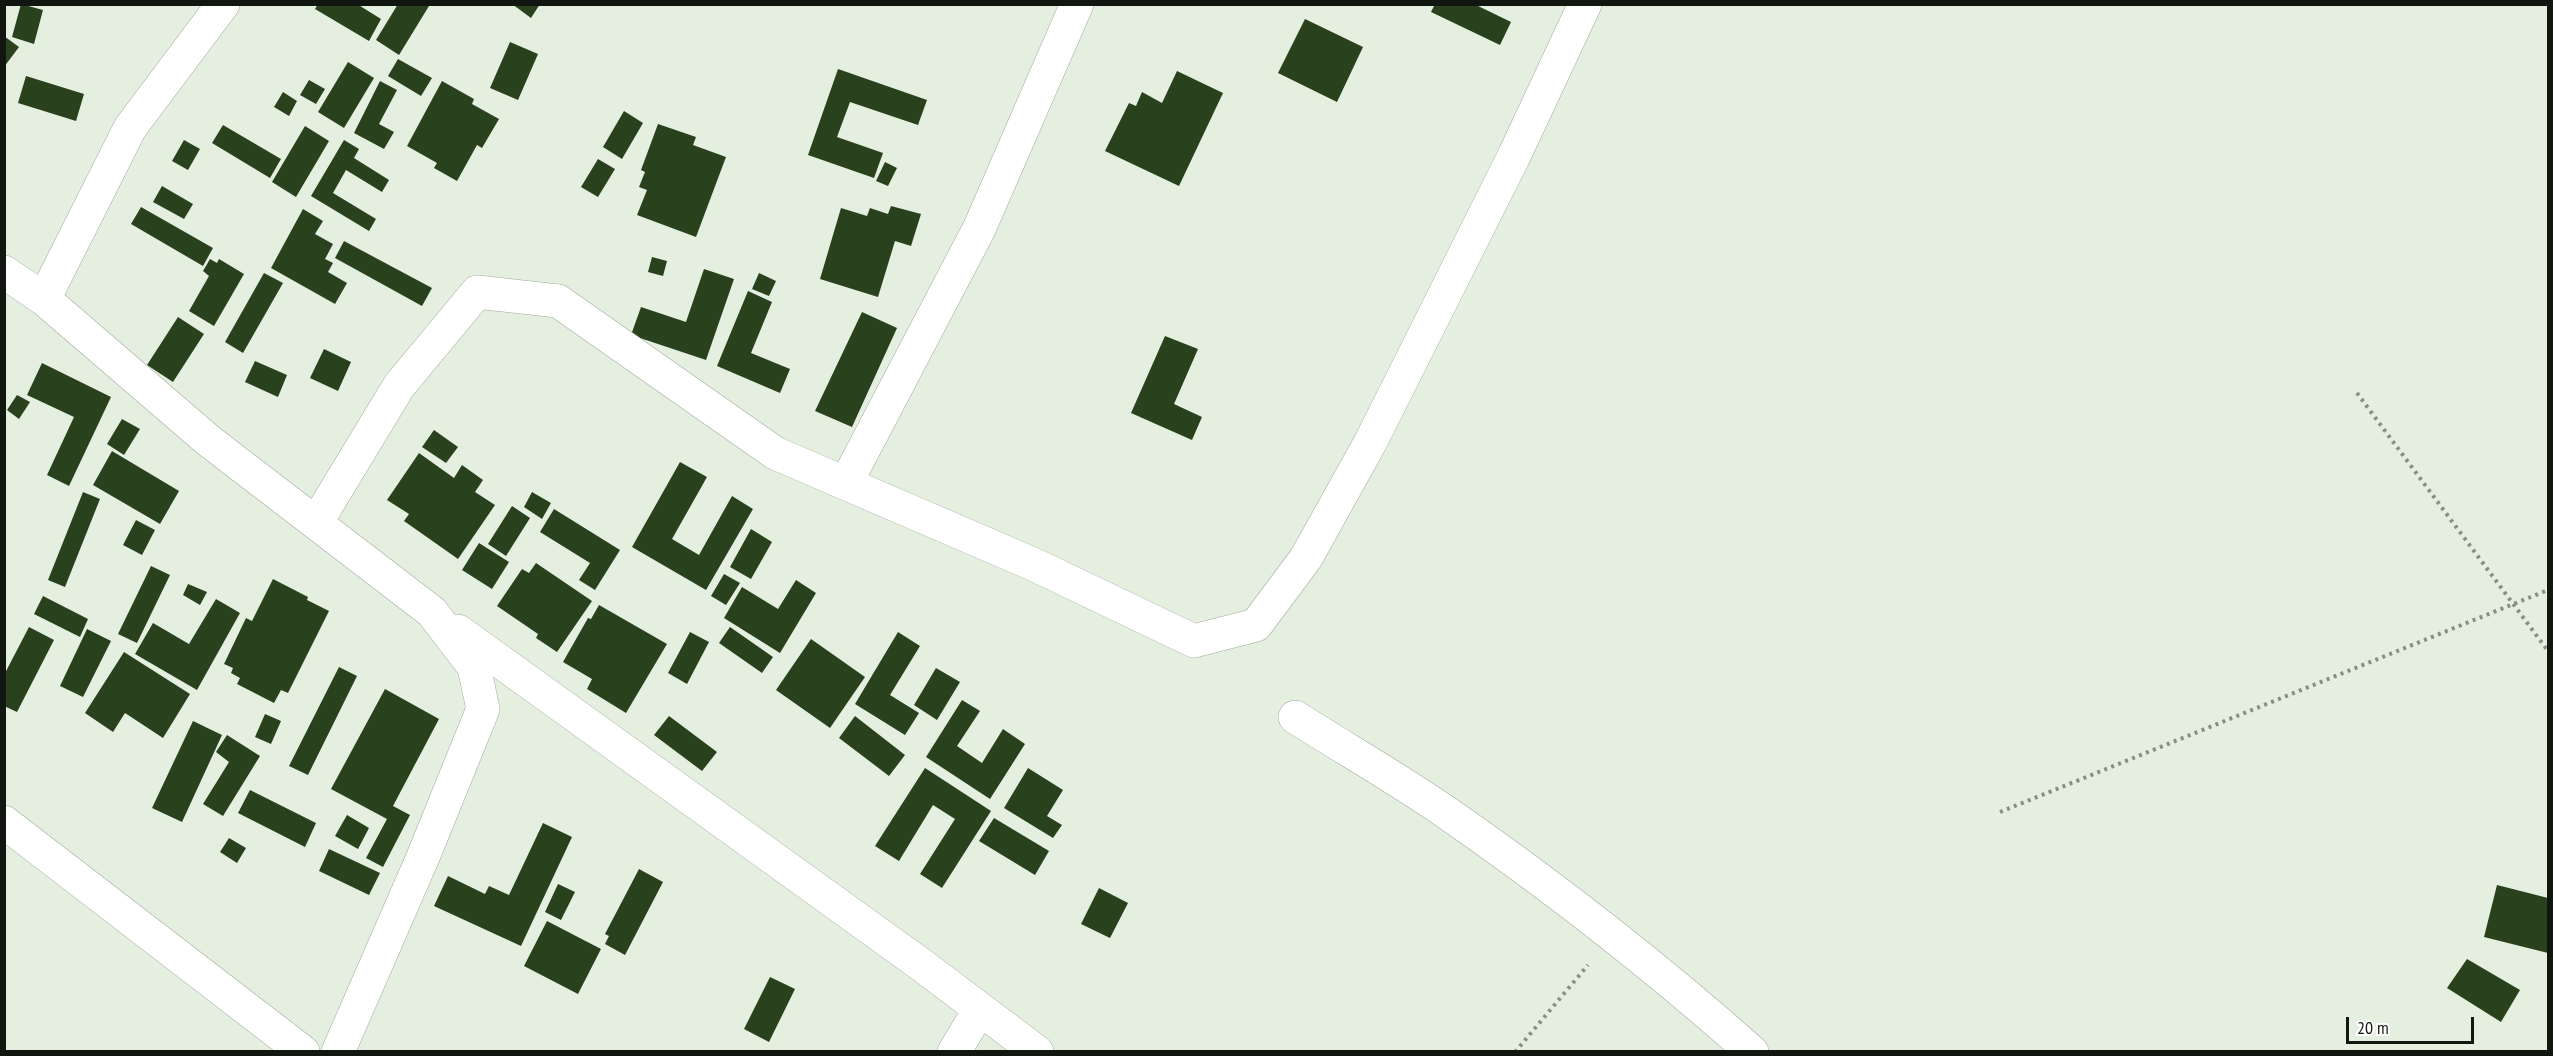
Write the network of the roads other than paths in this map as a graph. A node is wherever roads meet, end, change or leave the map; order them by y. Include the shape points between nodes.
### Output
1 (223, 4) edge
2 (1077, 4) edge
3 (1585, 4) edge
4 (4, 272) edge
5 (44, 298) junction
6 (846, 483) junction
7 (316, 523) junction
8 (432, 612) junction
9 (1295, 717) dead end
10 (4, 822) edge
11 (980, 1009) junction
12 (303, 1052) edge
13 (338, 1052) edge
14 (954, 1052) edge
15 (1037, 1052) edge
16 (1752, 1052) edge

1 - 5 street via 130,128
2 - 6 street via 979,229
3 - 6 street via 1514,156 1370,443 1306,558 1256,626 1194,641 1035,565
4 - 5 street
5 - 7 street via 209,441
6 - 7 street via 775,453 558,301 477,292 399,386
7 - 8 street
8 - 11 street
8 - 13 street via 474,667 483,710
9 - 16 street via 1448,813 1555,891 1703,1008
10 - 12 street
11 - 14 street
11 - 15 street

